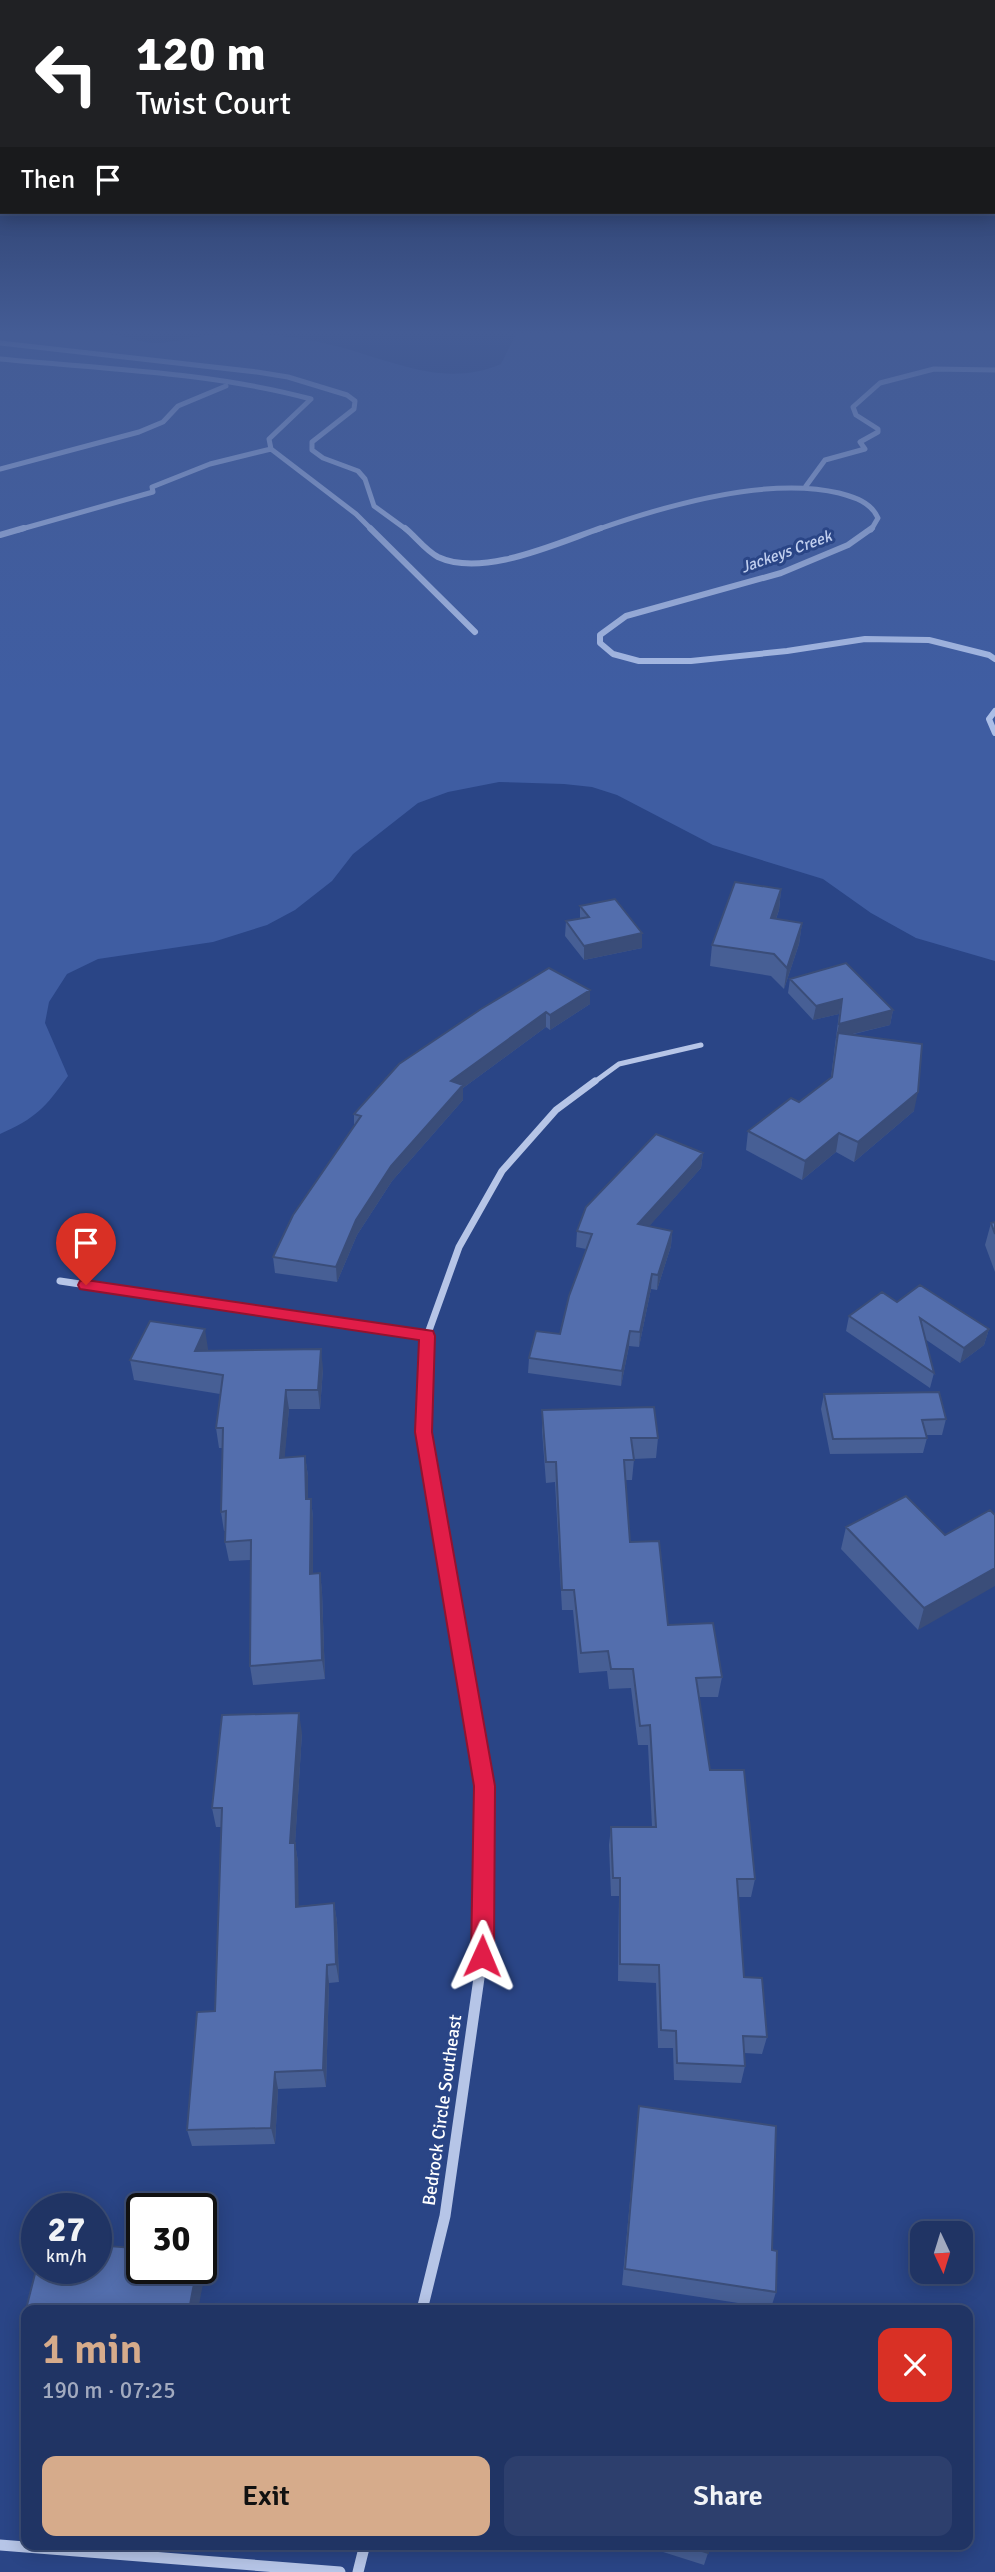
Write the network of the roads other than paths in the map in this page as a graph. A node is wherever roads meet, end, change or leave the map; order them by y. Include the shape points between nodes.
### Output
1 (701, 1045) dead end
2 (60, 1281) dead end
3 (427, 1336) junction
4 (423, 2305) edge
5 (0, 2545) edge
6 (21, 2547) edge
7 (63, 2550) edge
8 (364, 2550) edge
9 (340, 2572) edge
10 (358, 2572) edge

1 - 3 street, Bedrock Circle Southeast via 619,1063 556,1110 502,1171 459,1247
2 - 3 street
3 - 4 street, Bedrock Circle Southeast via 424,1432 484,1786 482,1956 445,2216
5 - 6 street
7 - 9 street
8 - 10 street

